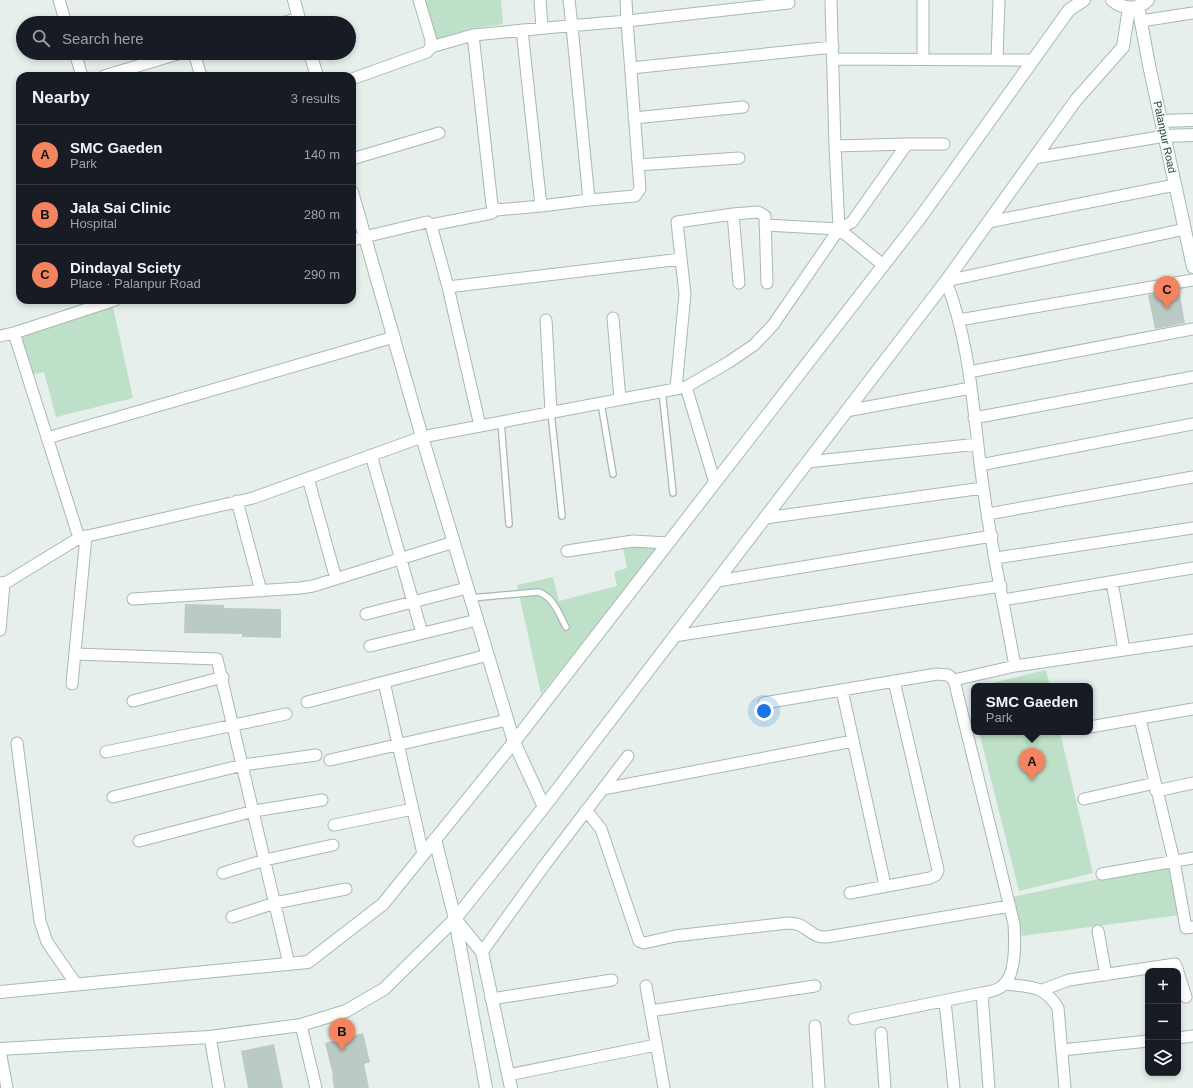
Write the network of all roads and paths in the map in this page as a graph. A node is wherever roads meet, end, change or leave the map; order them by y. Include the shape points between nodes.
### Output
1 (59, 0) edge
2 (294, 0) edge
3 (420, 0) edge
4 (540, 0) edge
5 (569, 0) edge
6 (626, 0) edge
7 (832, 0) edge
8 (923, 0) edge
9 (999, 0) edge
10 (1084, 0) edge
11 (1112, 0) edge
12 (789, 3) dead end
13 (1139, 5) edge
14 (1193, 13) edge
15 (64, 16) edge
16 (299, 16) edge
17 (627, 21) junction
18 (1141, 21) junction
19 (572, 26) junction
20 (542, 28) junction
21 (522, 30) junction
22 (473, 34) junction
23 (431, 47) junction
24 (833, 53) junction
25 (923, 59) junction
26 (77, 60) edge
27 (158, 60) edge
28 (196, 60) edge
29 (312, 60) edge
30 (997, 60) junction
31 (1033, 60) junction
32 (631, 68) junction
33 (81, 72) edge
34 (117, 72) edge
35 (200, 72) edge
36 (316, 72) edge
37 (356, 78) edge
38 (743, 107) dead end
39 (634, 118) junction
40 (1193, 120) edge
41 (1161, 121) junction
42 (438, 133) dead end
43 (1193, 135) edge
44 (1165, 136) junction
45 (907, 144) junction
46 (944, 144) dead end
47 (835, 146) junction
48 (356, 158) edge
49 (739, 158) dead end
50 (1034, 158) junction
51 (638, 165) junction
52 (1175, 185) junction
53 (589, 200) junction
54 (356, 205) edge
55 (541, 206) junction
56 (492, 213) dead end
57 (733, 214) junction
58 (989, 222) junction
59 (431, 225) junction
60 (765, 225) junction
61 (839, 229) junction
62 (1185, 229) junction
63 (366, 237) junction
64 (356, 239) edge
65 (681, 259) junction
66 (883, 265) junction
67 (1193, 267) edge
68 (1193, 280) edge
69 (946, 281) junction
70 (738, 283) dead end
71 (767, 283) dead end
72 (448, 287) junction
73 (102, 304) edge
74 (613, 318) dead end
75 (546, 320) dead end
76 (959, 320) junction
77 (1193, 329) edge
78 (14, 333) junction
79 (0, 336) edge
80 (394, 337) junction
81 (969, 372) junction
82 (1193, 377) edge
83 (681, 388) junction
84 (971, 388) junction
85 (662, 391) junction
86 (620, 399) junction
87 (601, 403) junction
88 (846, 411) junction
89 (551, 412) junction
90 (974, 418) junction
91 (501, 422) junction
92 (1193, 424) edge
93 (480, 426) junction
94 (422, 437) junction
95 (47, 438) junction
96 (978, 444) junction
97 (371, 455) junction
98 (807, 462) junction
99 (980, 465) junction
100 (613, 474) dead end
101 (1193, 477) edge
102 (308, 478) junction
103 (715, 483) junction
104 (983, 488) junction
105 (673, 493) dead end
106 (237, 502) junction
107 (988, 514) junction
108 (562, 516) dead end
109 (765, 518) junction
110 (509, 524) dead end
111 (1193, 528) edge
112 (992, 536) junction
113 (83, 537) junction
114 (454, 542) junction
115 (668, 543) junction
116 (567, 552) dead end
117 (402, 558) junction
118 (996, 558) junction
119 (1193, 568) edge
120 (336, 579) junction
121 (717, 581) junction
122 (1112, 582) junction
123 (2, 583) edge
124 (1001, 586) junction
125 (261, 591) junction
126 (469, 593) junction
127 (133, 599) dead end
128 (1003, 600) junction
129 (412, 602) junction
130 (366, 614) dead end
131 (477, 620) junction
132 (566, 627) dead end
133 (0, 630) edge
134 (422, 633) junction
135 (674, 636) junction
136 (1193, 640) edge
137 (370, 646) dead end
138 (1124, 650) junction
139 (75, 654) junction
140 (488, 655) junction
141 (1015, 666) junction
142 (222, 677) junction
143 (954, 680) junction
144 (894, 681) junction
145 (384, 682) junction
146 (72, 684) dead end
147 (842, 690) junction
148 (133, 701) dead end
149 (307, 702) dead end
150 (764, 703) dead end
151 (1193, 709) edge
152 (286, 714) dead end
153 (1140, 719) junction
154 (507, 720) junction
155 (234, 725) junction
156 (1093, 727) edge
157 (854, 741) junction
158 (514, 742) junction
159 (17, 743) dead end
160 (399, 744) junction
161 (106, 752) dead end
162 (316, 755) dead end
163 (628, 756) dead end
164 (330, 760) dead end
165 (243, 765) junction
166 (1193, 783) edge
167 (1156, 787) junction
168 (603, 789) junction
169 (113, 796) dead end
170 (1084, 799) dead end
171 (322, 800) dead end
172 (544, 807) junction
173 (413, 809) junction
174 (586, 810) junction
175 (254, 811) junction
176 (334, 825) dead end
177 (435, 839) junction
178 (139, 841) dead end
179 (333, 845) dead end
180 (423, 854) junction
181 (1193, 858) edge
182 (265, 860) junction
183 (1174, 861) junction
184 (223, 873) dead end
185 (1102, 874) dead end
186 (885, 885) junction
187 (346, 889) dead end
188 (850, 893) dead end
189 (275, 903) junction
190 (1010, 906) junction
191 (232, 917) dead end
192 (455, 919) junction
193 (1193, 927) edge
194 (1098, 931) dead end
195 (482, 952) junction
196 (289, 964) junction
197 (1151, 968) edge
198 (1177, 968) edge
199 (1145, 969) edge
200 (1106, 975) junction
201 (612, 980) dead end
202 (1181, 982) edge
203 (76, 984) junction
204 (1004, 984) junction
205 (646, 986) dead end
206 (814, 986) dead end
207 (1042, 990) junction
208 (0, 992) edge
209 (982, 993) junction
210 (1186, 998) dead end
211 (491, 999) junction
212 (945, 1001) junction
213 (650, 1011) junction
214 (854, 1019) dead end
215 (301, 1025) junction
216 (815, 1026) dead end
217 (881, 1033) dead end
218 (1193, 1036) edge
219 (210, 1037) junction
220 (1181, 1038) edge
221 (1145, 1041) edge
222 (656, 1045) junction
223 (0, 1050) edge
224 (1062, 1050) junction
225 (508, 1075) junction
226 (7, 1088) edge
227 (219, 1088) edge
228 (316, 1088) edge
229 (486, 1088) edge
230 (511, 1088) edge
231 (664, 1088) edge
232 (819, 1088) edge
233 (885, 1088) edge
234 (954, 1088) edge
235 (989, 1088) edge
236 (1065, 1088) edge

1 - 15 street
2 - 16 street
3 - 23 street
4 - 20 street
5 - 19 street
6 - 17 street
7 - 24 street
8 - 25 street
9 - 30 street
10 - 31 street via 1069,10
11 - 13 street via 1122,7
12 - 17 street
13 - 18 street, Palanpur Road
13 - 50 street via 1123,47 1076,100
14 - 18 street
17 - 19 street
17 - 32 street
18 - 41 street, Palanpur Road
19 - 20 street
19 - 53 street
20 - 21 street
21 - 22 street
21 - 55 street
22 - 23 street
22 - 55 street via 492,205 497,210
23 - 37 street via 421,56
24 - 25 street
24 - 32 street
24 - 47 street
25 - 30 street
26 - 33 street
27 - 34 street
28 - 35 street
29 - 36 street
30 - 31 street
31 - 66 street via 920,218
32 - 39 street
38 - 39 street
39 - 51 street
40 - 41 street
41 - 44 street, Palanpur Road
42 - 48 street
43 - 44 street
44 - 50 street
44 - 52 street, Palanpur Road
45 - 46 street
45 - 47 street
45 - 61 street via 852,222
47 - 61 street
49 - 51 street
50 - 58 street
51 - 53 street via 640,190 635,196
52 - 58 street
52 - 62 street, Palanpur Road
53 - 55 street
54 - 63 street
56 - 59 street
57 - 60 street via 762,213
57 - 65 street via 677,222
57 - 70 street
58 - 69 street
59 - 63 street via 423,222
59 - 72 street
60 - 61 street
60 - 71 street
61 - 66 street
61 - 83 street via 773,325 754,345
62 - 67 street, Palanpur Road
62 - 69 street
63 - 64 street
63 - 80 street
65 - 72 street
65 - 83 street via 685,294
66 - 103 street
68 - 76 street
69 - 76 street
69 - 88 street
72 - 93 street
73 - 78 street
74 - 86 street
75 - 89 street
76 - 81 street via 965,340
77 - 81 street
78 - 79 street
78 - 95 street
80 - 94 street
80 - 95 street
81 - 84 street
82 - 90 street
83 - 85 street
83 - 103 street
84 - 88 street
84 - 90 street
85 - 86 street
85 - 105 lane
86 - 87 street
87 - 89 street
87 - 100 lane
88 - 98 street
89 - 91 street
89 - 108 lane
90 - 96 street
91 - 93 street
91 - 110 lane
92 - 99 street
93 - 94 street
94 - 97 street
94 - 114 street
95 - 113 street
96 - 98 street
96 - 99 street
97 - 102 street
97 - 117 street
98 - 109 street
99 - 104 street
101 - 107 street
102 - 106 street
102 - 120 street
103 - 115 street
104 - 107 street
104 - 109 street
106 - 113 street
106 - 125 street
107 - 112 street
109 - 121 street
111 - 118 street
112 - 118 street
112 - 121 street
113 - 123 street
113 - 139 street
114 - 117 street
114 - 126 street
115 - 116 street via 634,541
115 - 158 street
117 - 120 street
117 - 129 street
118 - 124 street
119 - 122 street
120 - 125 street via 300,588
121 - 135 street
122 - 128 street
122 - 138 street
123 - 133 street
124 - 128 street
124 - 135 street
125 - 127 street
126 - 129 street
126 - 131 street
126 - 132 lane via 546,594
128 - 141 street
129 - 130 street
129 - 134 street
131 - 134 street
131 - 140 street
134 - 137 street
135 - 172 street
136 - 138 street
138 - 141 street
139 - 142 street via 214,658 219,662
139 - 146 street
140 - 145 street
140 - 154 street
141 - 143 street
142 - 148 street
142 - 155 street
143 - 144 street via 948,675 938,674
143 - 190 street
144 - 147 street
144 - 186 street via 938,870 936,875 930,878
145 - 149 street
145 - 160 street
147 - 150 street
147 - 157 street
151 - 153 street
152 - 155 street
153 - 156 street
153 - 167 street
154 - 158 street
154 - 160 street
155 - 161 street
155 - 165 street
157 - 168 street
157 - 186 street
158 - 172 street
158 - 177 street
159 - 203 street via 40,921 47,942
160 - 164 street
160 - 173 street
162 - 165 street
163 - 168 street
165 - 169 street
165 - 175 street
166 - 167 street
167 - 170 street
167 - 183 street
168 - 174 street
171 - 175 street
172 - 192 street
173 - 176 street
173 - 180 street
174 - 190 street via 601,829 639,941 788,923 797,923 818,938
174 - 195 street
175 - 178 street
175 - 182 street
177 - 180 street
177 - 192 street
179 - 182 street
180 - 196 street via 383,904 308,962
181 - 183 street
182 - 184 street
182 - 189 street
183 - 185 street
183 - 193 street via 1186,928
186 - 188 street
187 - 189 street
189 - 191 street
189 - 196 street
190 - 204 street via 1015,943 1012,964
192 - 195 street
192 - 215 street via 384,989 346,1011
192 - 229 street
194 - 200 street
195 - 211 street
196 - 203 street
197 - 198 street via 1176,964
199 - 200 street
200 - 207 street via 1069,980
201 - 211 street
202 - 210 street
203 - 208 street
204 - 207 street
204 - 209 street
205 - 213 street
206 - 213 street
207 - 224 street via 1052,998 1058,1008
209 - 212 street
209 - 235 street
211 - 225 street
212 - 214 street
212 - 234 street
213 - 222 street
215 - 219 street
215 - 228 street
216 - 232 street
217 - 233 street
218 - 220 street
219 - 223 street
219 - 227 street
221 - 224 street
222 - 225 street
222 - 231 street
223 - 226 street
224 - 236 street
225 - 230 street

